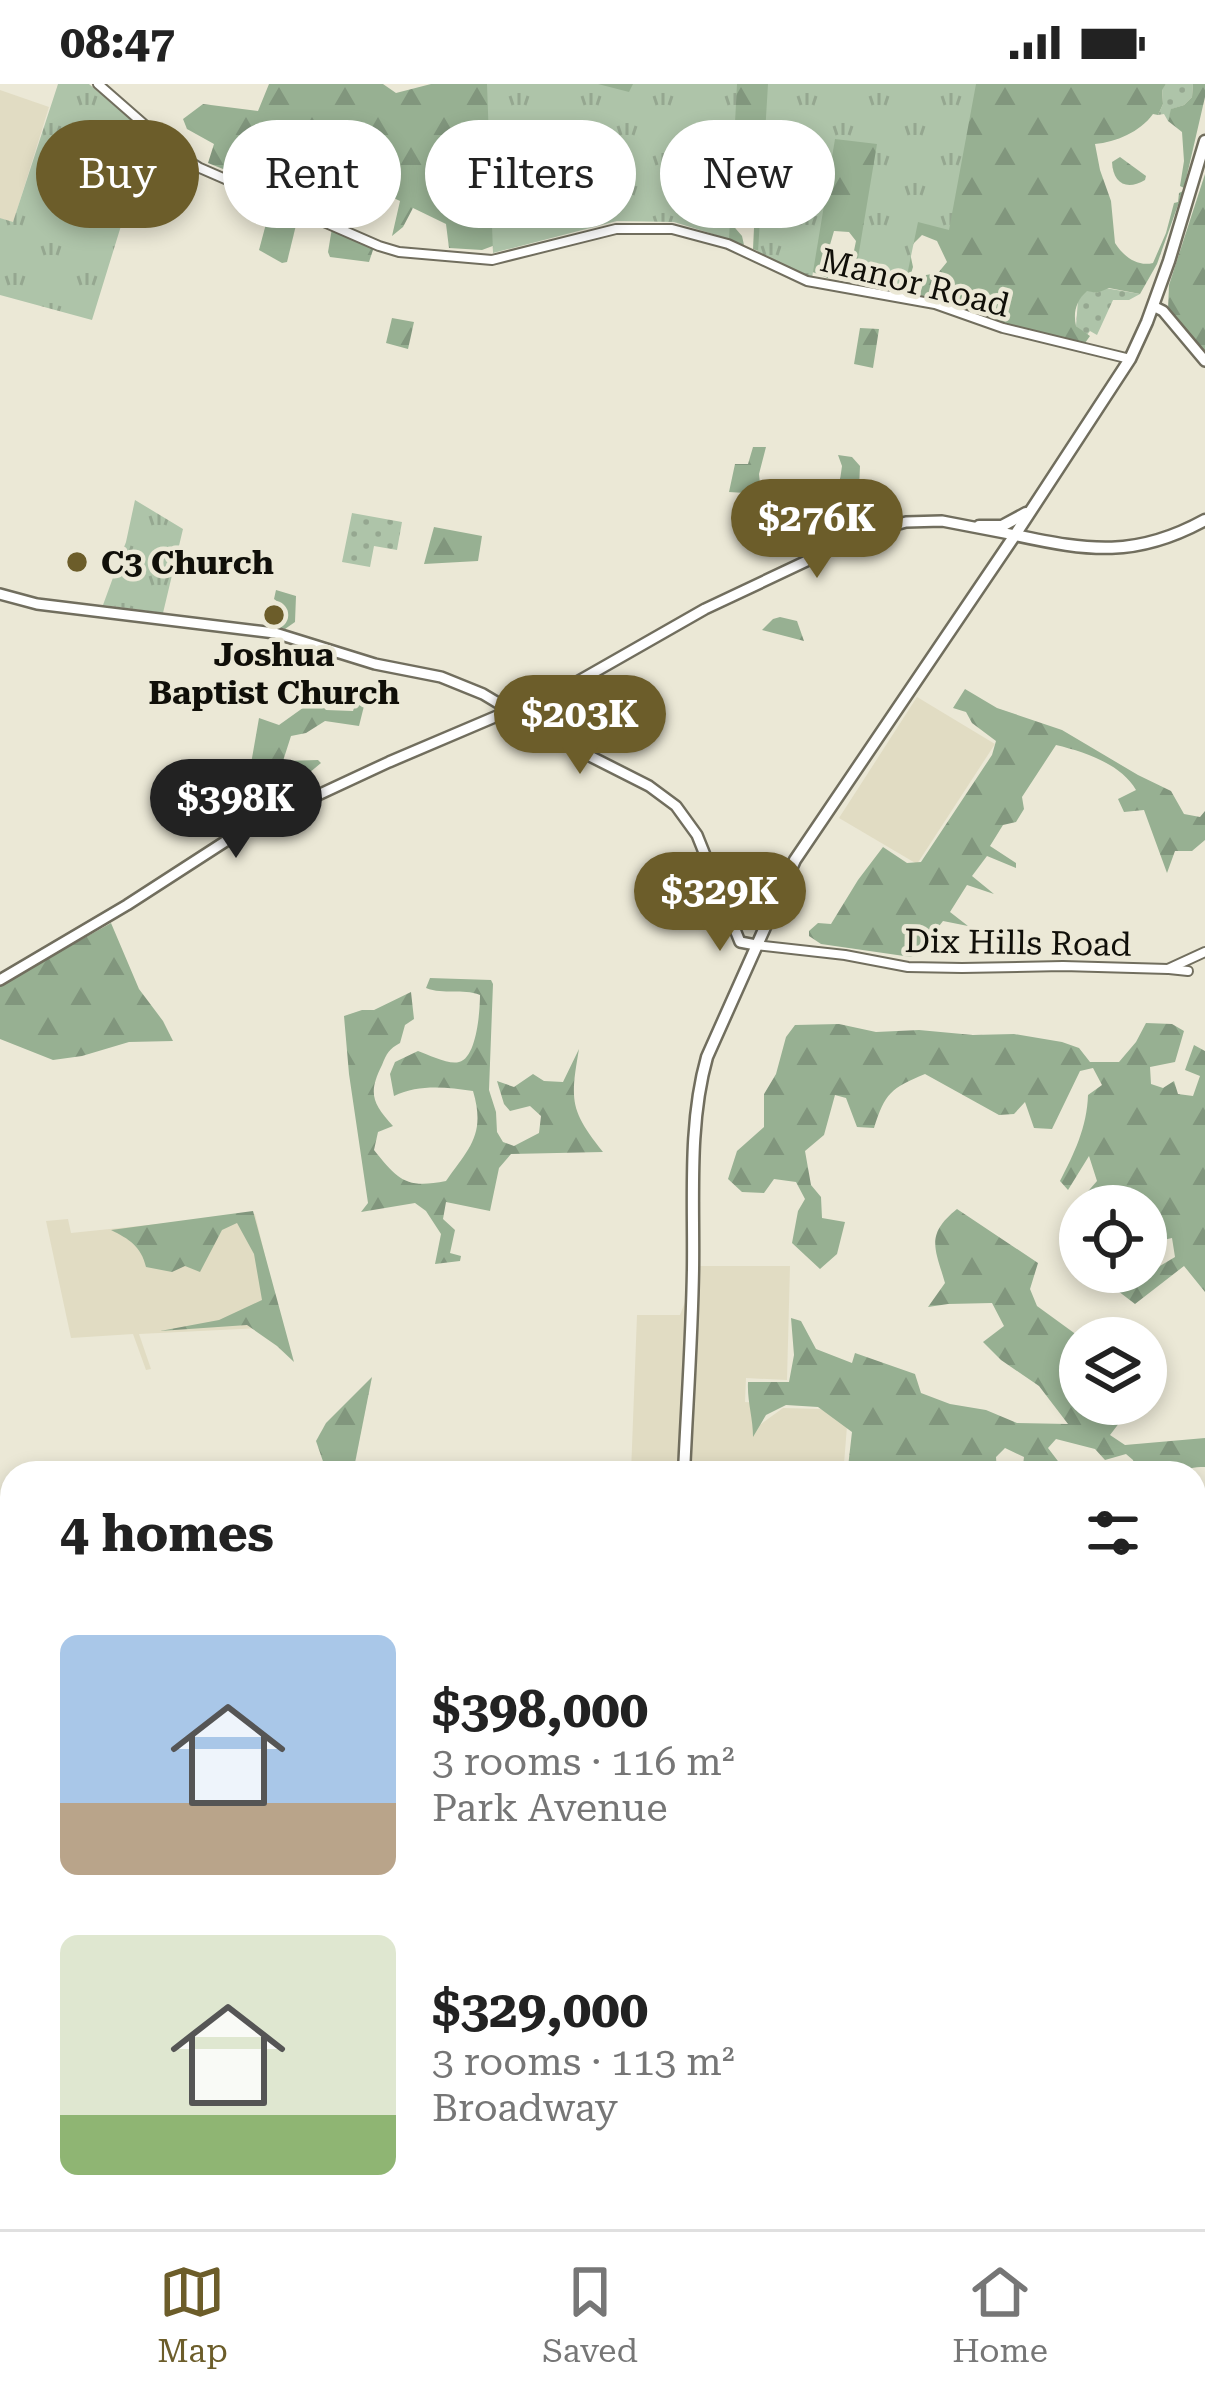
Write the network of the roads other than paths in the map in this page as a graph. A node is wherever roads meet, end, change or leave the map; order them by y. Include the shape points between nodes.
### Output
1 (98, 84) edge
2 (1205, 141) edge
3 (1153, 306) junction
4 (1130, 359) junction
5 (1205, 362) edge
6 (1034, 507) junction
7 (1205, 520) edge
8 (980, 526) junction
9 (1016, 535) junction
10 (1039, 540) junction
11 (1001, 555) junction
12 (0, 594) edge
13 (511, 710) junction
14 (756, 945) junction
15 (1205, 952) edge
16 (1168, 969) junction
17 (1188, 971) dead end
18 (0, 980) edge
19 (685, 1461) edge

1 - 4 street, Manor Road via 200,168 388,249 493,260 616,229 672,229 728,244 807,281 934,304
2 - 3 main road
3 - 4 main road
3 - 5 main road
4 - 6 main road
6 - 8 main road via 1007,525
6 - 9 main road
6 - 10 main road via 1027,530
7 - 10 main road via 1160,540 1104,550
8 - 9 main road
8 - 13 main road via 924,521 866,533
9 - 10 main road
9 - 11 main road
10 - 11 main road
11 - 14 main road via 795,860
12 - 13 main road via 275,633 449,680
13 - 14 main road via 676,806 697,835 740,942
13 - 18 main road via 243,830
14 - 16 street, Dix Hills Road via 912,967
14 - 19 main road via 707,1057 698,1099
15 - 16 street, Dix Hills Road
16 - 17 street

